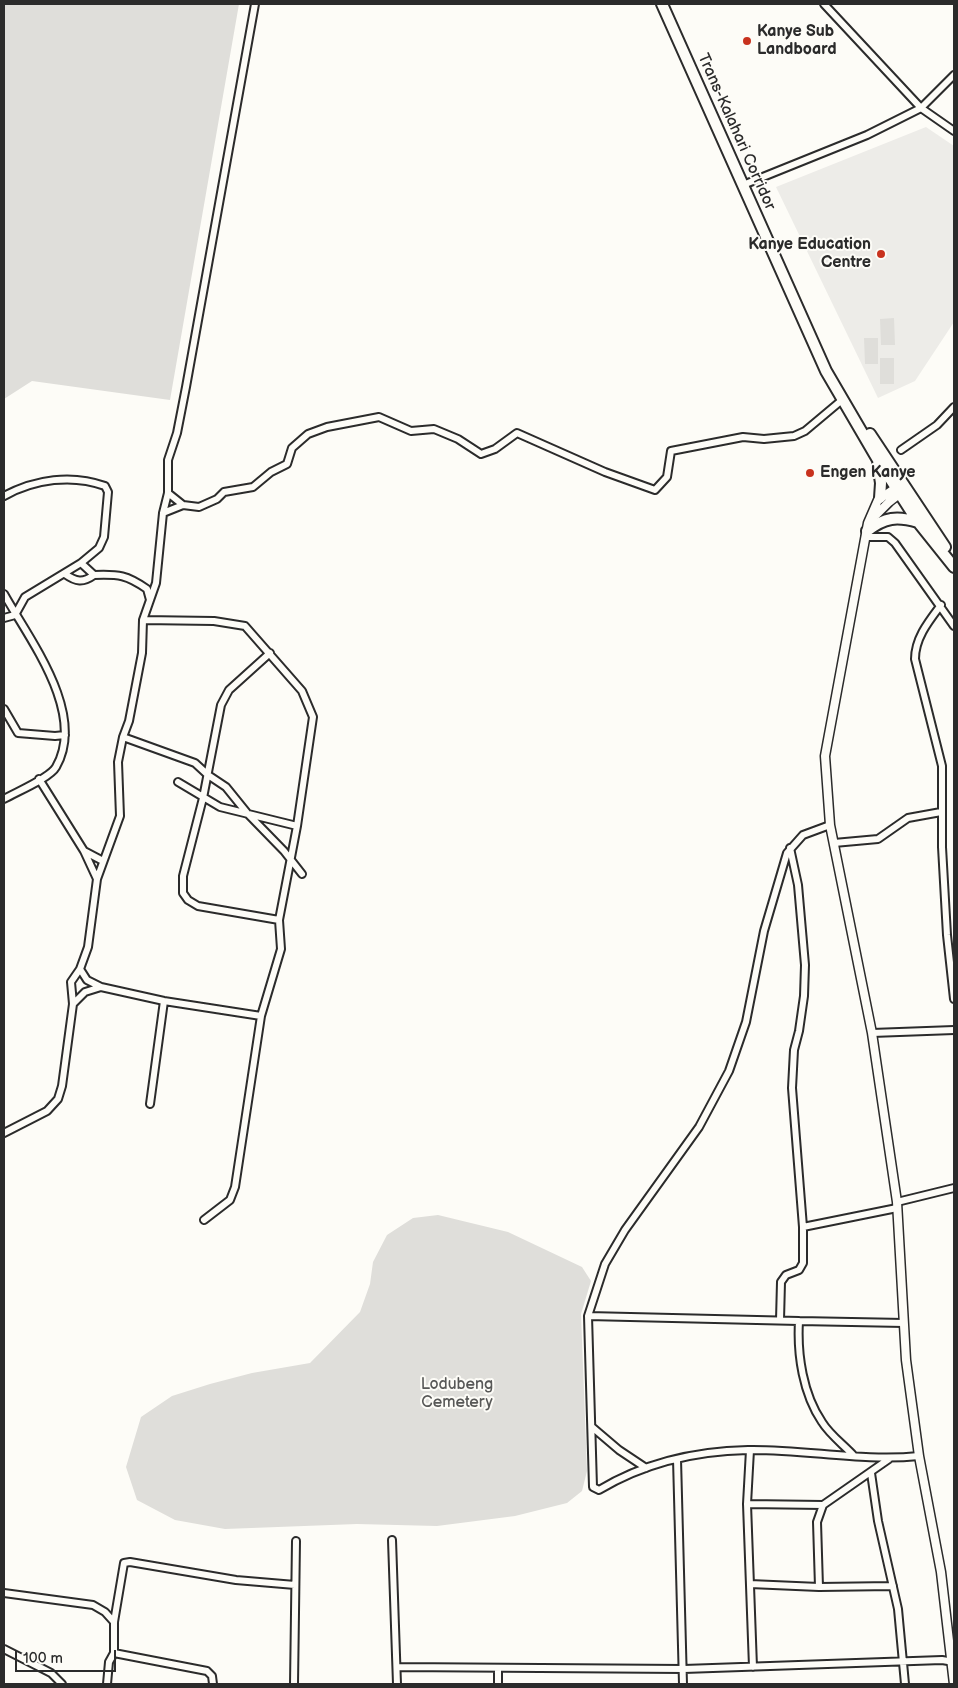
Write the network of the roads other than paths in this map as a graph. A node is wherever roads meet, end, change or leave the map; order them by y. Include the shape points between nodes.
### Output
1 (255, 4) edge
2 (662, 4) edge
3 (824, 4) edge
4 (954, 75) edge
5 (921, 108) junction
6 (954, 131) edge
7 (743, 184) junction
8 (806, 328) junction
9 (842, 400) junction
10 (954, 407) edge
11 (901, 450) dead end
12 (878, 460) junction
13 (901, 489) junction
14 (168, 493) junction
15 (4, 496) edge
16 (880, 498) junction
17 (183, 505) junction
18 (163, 513) junction
19 (918, 522) junction
20 (867, 530) junction
21 (954, 561) edge
22 (81, 563) junction
23 (954, 567) edge
24 (65, 574) junction
25 (94, 575) junction
26 (156, 583) junction
27 (147, 589) junction
28 (4, 594) edge
29 (150, 603) junction
30 (941, 605) junction
31 (15, 614) junction
32 (4, 618) edge
33 (142, 620) junction
34 (954, 626) edge
35 (270, 653) junction
36 (4, 710) edge
37 (65, 735) junction
38 (123, 737) junction
39 (208, 775) junction
40 (39, 779) junction
41 (178, 782) dead end
42 (203, 798) junction
43 (4, 799) edge
44 (941, 812) junction
45 (247, 813) junction
46 (830, 825) junction
47 (296, 826) junction
48 (834, 843) junction
49 (790, 848) junction
50 (84, 851) junction
51 (290, 860) junction
52 (103, 861) junction
53 (302, 874) dead end
54 (96, 880) junction
55 (279, 920) junction
56 (80, 969) junction
57 (101, 987) junction
58 (954, 999) edge
59 (164, 1001) junction
60 (73, 1004) junction
61 (261, 1016) junction
62 (954, 1030) edge
63 (872, 1033) junction
64 (150, 1104) dead end
65 (4, 1133) edge
66 (954, 1188) edge
67 (897, 1205) junction
68 (204, 1220) dead end
69 (804, 1227) junction
70 (588, 1316) junction
71 (780, 1320) junction
72 (799, 1321) junction
73 (904, 1323) junction
74 (592, 1427) junction
75 (750, 1450) junction
76 (854, 1456) junction
77 (919, 1456) junction
78 (677, 1459) junction
79 (889, 1459) junction
80 (646, 1468) junction
81 (871, 1473) junction
82 (747, 1504) junction
83 (823, 1505) junction
84 (392, 1540) dead end
85 (296, 1541) dead end
86 (750, 1584) junction
87 (295, 1585) junction
88 (893, 1586) junction
89 (820, 1587) junction
90 (4, 1593) edge
91 (114, 1622) junction
92 (4, 1649) edge
93 (114, 1653) junction
94 (952, 1661) edge
95 (904, 1663) junction
96 (397, 1667) junction
97 (753, 1668) junction
98 (498, 1669) junction
99 (684, 1669) junction
100 (62, 1684) edge
101 (107, 1684) edge
102 (213, 1684) edge
103 (294, 1684) edge
104 (397, 1684) edge
105 (498, 1684) edge
106 (683, 1684) edge
107 (905, 1684) edge
108 (954, 1684) edge

1 - 14 street via 186,387 168,460
2 - 7 highway, Trans-Kalahari Corridor
3 - 5 street
4 - 5 street
5 - 6 street
5 - 7 street via 867,134
7 - 8 highway, Trans-Kalahari Corridor
8 - 9 highway, Trans-Kalahari Corridor
8 - 13 highway, Trans-Kalahari Corridor
9 - 12 highway, Trans-Kalahari Corridor
9 - 17 street via 805,431 794,436 743,437 671,451 667,478 655,490 605,472 517,432 495,449 481,454 434,429 411,430 379,418 308,434 292,448 287,464 271,472 253,488 224,492 199,507
10 - 11 street via 937,425
12 - 13 highway, Trans-Kalahari Corridor
12 - 16 highway
13 - 16 street
13 - 19 highway, Trans-Kalahari Corridor
13 - 20 street via 876,513
13 - 21 highway, Trans-Kalahari Corridor
14 - 17 street
14 - 18 street
15 - 22 street via 48,480 75,478 106,486 104,537 99,548
16 - 20 street
17 - 18 street
18 - 26 street
19 - 20 highway via 892,517
19 - 23 highway, Trans-Kalahari Corridor
20 - 30 street via 895,543
20 - 46 street via 825,756
22 - 24 street
22 - 25 street
24 - 25 street via 80,581
24 - 31 street via 25,597
25 - 27 street via 120,574
26 - 27 street
26 - 29 street
27 - 29 street
28 - 31 street
29 - 33 street
30 - 34 street
30 - 44 street via 920,636 915,650 942,766
31 - 32 street
31 - 37 street via 52,680 64,711
33 - 35 street via 214,621 245,626
33 - 38 street via 142,653
35 - 39 street via 225,697
35 - 47 street via 302,691 313,717
36 - 37 street via 18,733
37 - 40 street via 56,768
38 - 39 street via 195,763
38 - 52 street via 118,762 120,816
39 - 42 street
39 - 45 street via 226,787
40 - 43 street
40 - 50 street
41 - 42 street
42 - 45 street via 220,807
42 - 55 street via 183,876 183,893 188,900 206,907
44 - 48 street via 908,818 878,839
44 - 58 street via 947,935
45 - 47 street
45 - 51 street
46 - 48 street
46 - 49 street via 803,835
47 - 51 street
48 - 63 street
49 - 69 street via 795,864 805,965 792,1088
49 - 70 street via 764,931 746,1022 728,1071 699,1127 625,1230 605,1264
50 - 52 street
50 - 54 street
51 - 53 street
51 - 55 street
52 - 54 street
54 - 56 street via 88,946
55 - 61 street via 280,949
56 - 57 street via 87,980
56 - 60 street via 71,982
57 - 59 street
57 - 60 street via 85,992
59 - 61 street
59 - 64 street
60 - 65 street via 58,1099 47,1111
61 - 68 street via 235,1187 230,1200
62 - 63 street
63 - 67 street
66 - 67 street
67 - 69 street
67 - 73 street
69 - 71 street via 802,1266 786,1275 781,1282
70 - 71 street
70 - 74 street
71 - 72 street
72 - 73 street
72 - 76 street via 801,1364 806,1387 821,1422
73 - 77 street
74 - 80 street via 618,1450
74 - 80 street via 593,1487 599,1490
75 - 76 street
75 - 78 street
75 - 82 street
76 - 79 street
77 - 79 street
77 - 94 street via 941,1572
78 - 80 street
78 - 99 street
79 - 81 street
81 - 83 street
81 - 88 street
82 - 83 street
82 - 86 street
83 - 89 street via 817,1522
84 - 96 street
85 - 87 street
86 - 89 street
86 - 97 street
87 - 91 street via 236,1580 125,1563
87 - 103 street
88 - 89 street
88 - 95 street
90 - 91 street via 93,1605
91 - 93 street
92 - 100 street via 51,1673
93 - 101 street via 109,1662
93 - 102 street via 206,1671 212,1676
94 - 95 street
94 - 108 street
95 - 97 street
95 - 107 street
96 - 98 street
96 - 104 street
97 - 99 street
98 - 99 street
98 - 105 street
99 - 106 street

